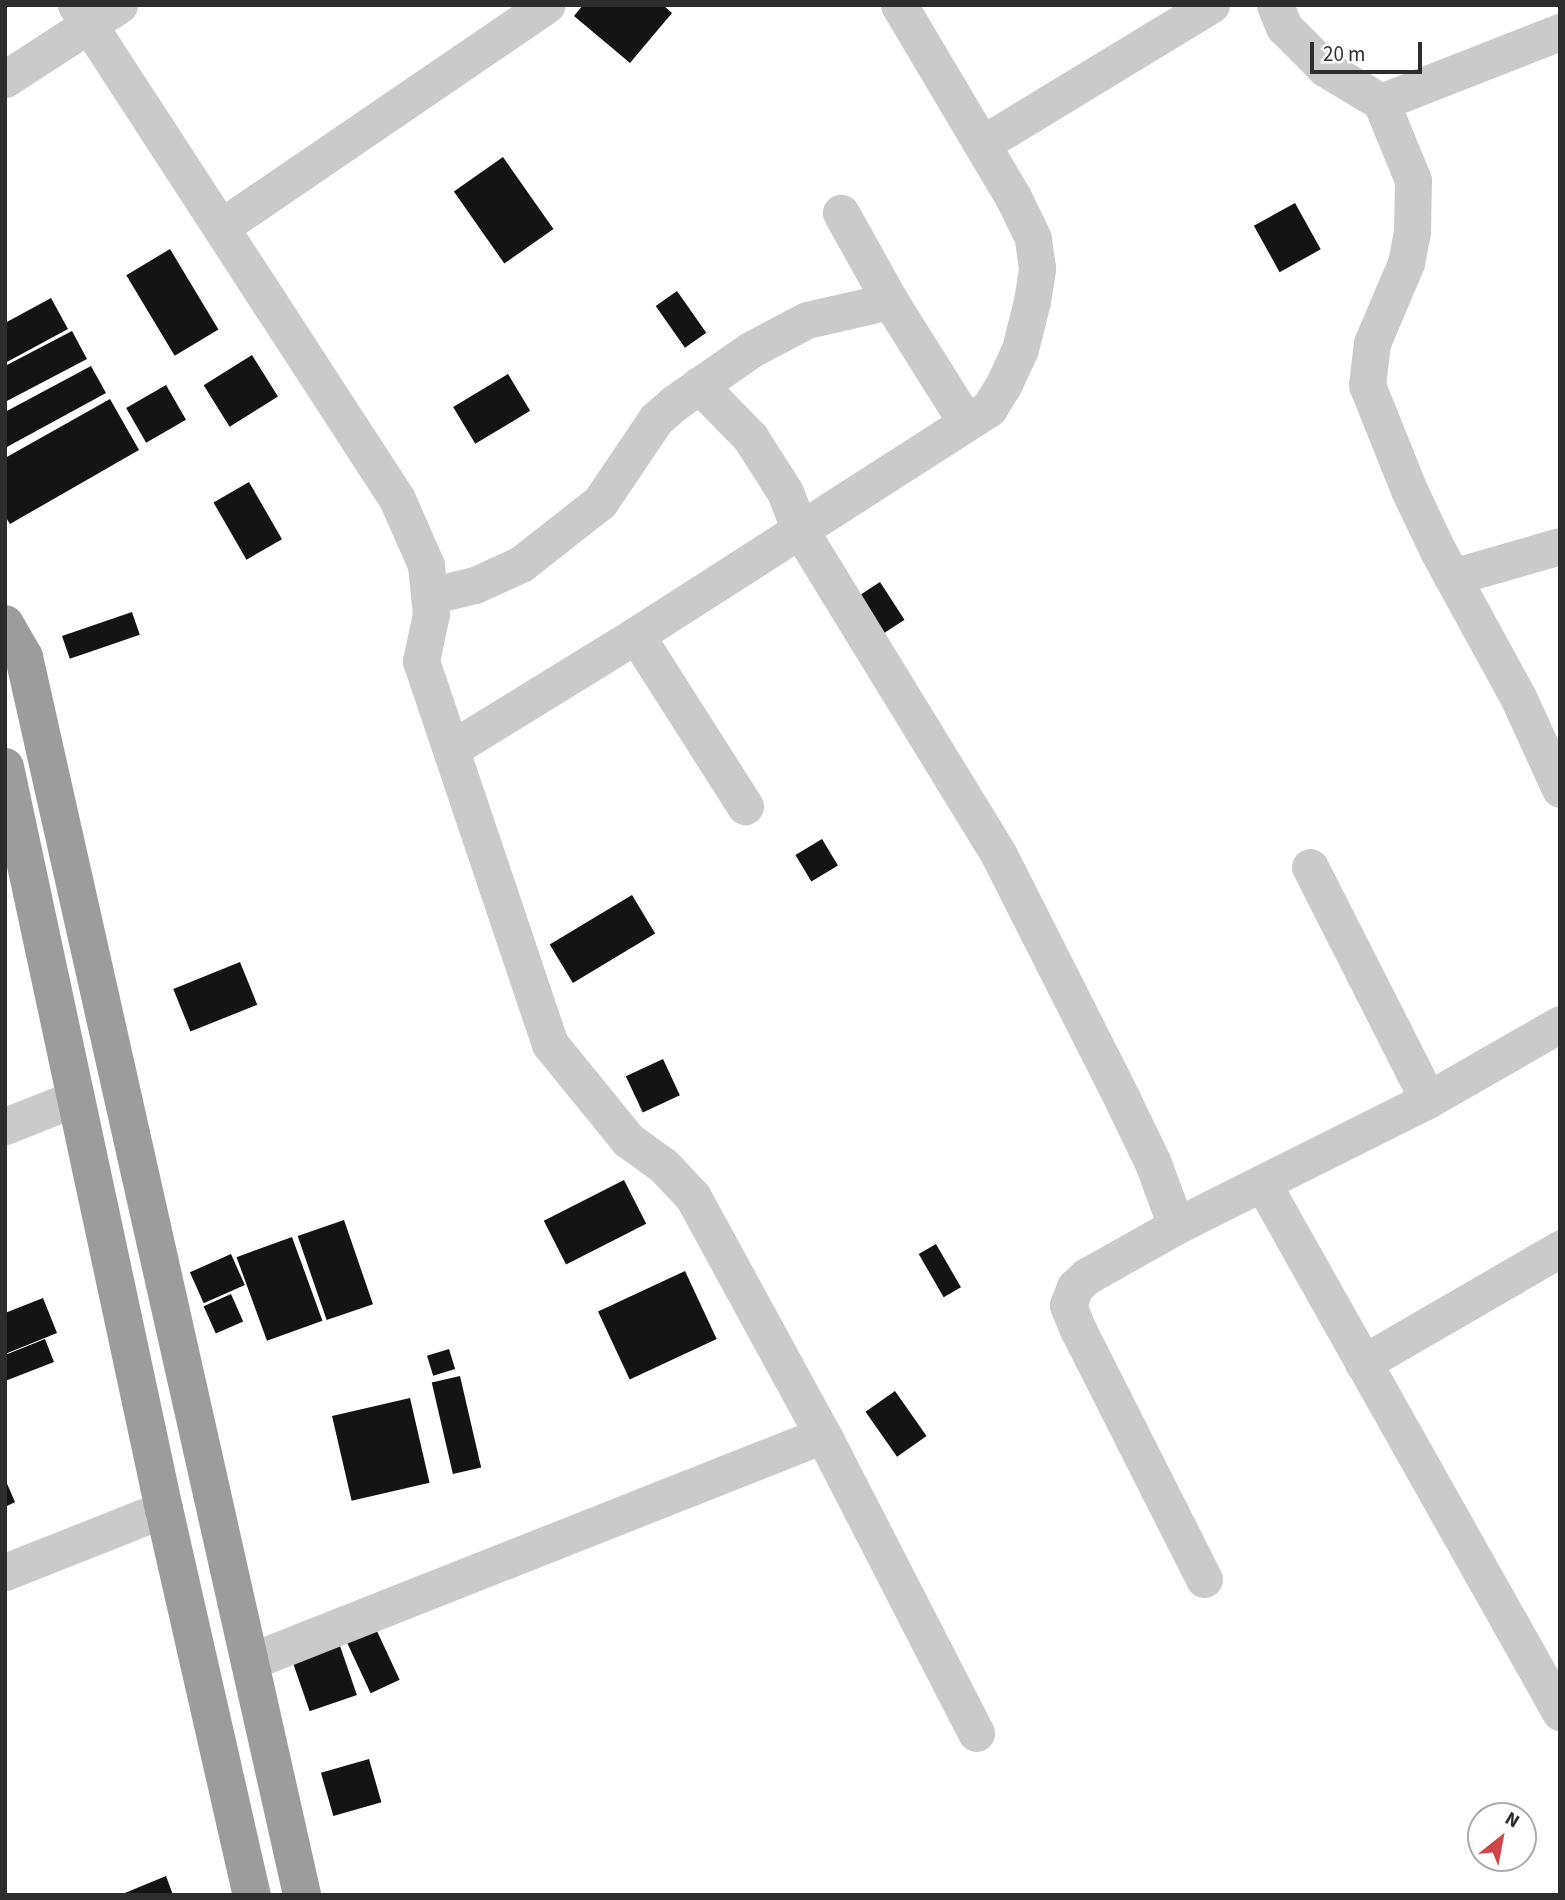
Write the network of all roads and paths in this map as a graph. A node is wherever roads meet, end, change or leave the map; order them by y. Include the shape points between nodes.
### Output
1 (547, 5) edge
2 (899, 5) edge
3 (1211, 5) edge
4 (1275, 5) edge
5 (95, 11) edge
6 (1560, 32) edge
7 (5, 79) edge
8 (1381, 102) junction
9 (982, 144) junction
10 (841, 213) dead end
11 (221, 227) junction
12 (890, 301) junction
13 (699, 385) junction
14 (967, 422) junction
15 (800, 530) junction
16 (1560, 546) edge
17 (1452, 577) junction
18 (429, 596) junction
19 (5, 624) edge
20 (636, 635) junction
21 (451, 749) junction
22 (5, 767) edge
23 (1560, 789) edge
24 (745, 806) dead end
25 (1310, 867) dead end
26 (1560, 1024) edge
27 (76, 1098) junction
28 (1428, 1100) junction
29 (5, 1126) edge
30 (1263, 1184) junction
31 (1176, 1226) junction
32 (1560, 1249) edge
33 (1363, 1363) junction
34 (823, 1436) junction
35 (164, 1508) junction
36 (5, 1572) edge
37 (1204, 1579) dead end
38 (249, 1662) junction
39 (1560, 1712) edge
40 (976, 1733) dead end
41 (252, 1895) edge
42 (302, 1895) edge

1 - 11 street
2 - 9 street
3 - 9 street
4 - 8 street via 1284,27 1326,69
5 - 7 street
5 - 11 street
6 - 8 street
8 - 17 street via 1413,180 1412,232 1406,263 1372,343 1367,385 1409,491
9 - 14 street via 1034,239 1037,268 1020,349 989,408
10 - 12 street
11 - 18 street via 397,499 426,565
12 - 13 street via 807,320 750,350
12 - 14 street
13 - 15 street via 750,438 785,492
13 - 18 street via 656,419 600,502 521,564 475,585
14 - 15 street
15 - 20 street
15 - 31 street via 999,855 1141,1138
16 - 17 street
17 - 23 street via 1518,696
18 - 21 street via 431,614 421,661
19 - 38 highway via 24,657
20 - 21 street
20 - 24 street
21 - 34 street via 550,1044 628,1140 664,1166 693,1197
22 - 27 highway
25 - 28 street
26 - 28 street
27 - 29 street
27 - 35 highway
28 - 30 street
30 - 31 street
30 - 33 street
31 - 37 street via 1087,1276 1075,1287 1068,1306
32 - 33 street
33 - 39 street
34 - 38 street
34 - 40 street
35 - 36 street
35 - 41 highway
38 - 42 highway

